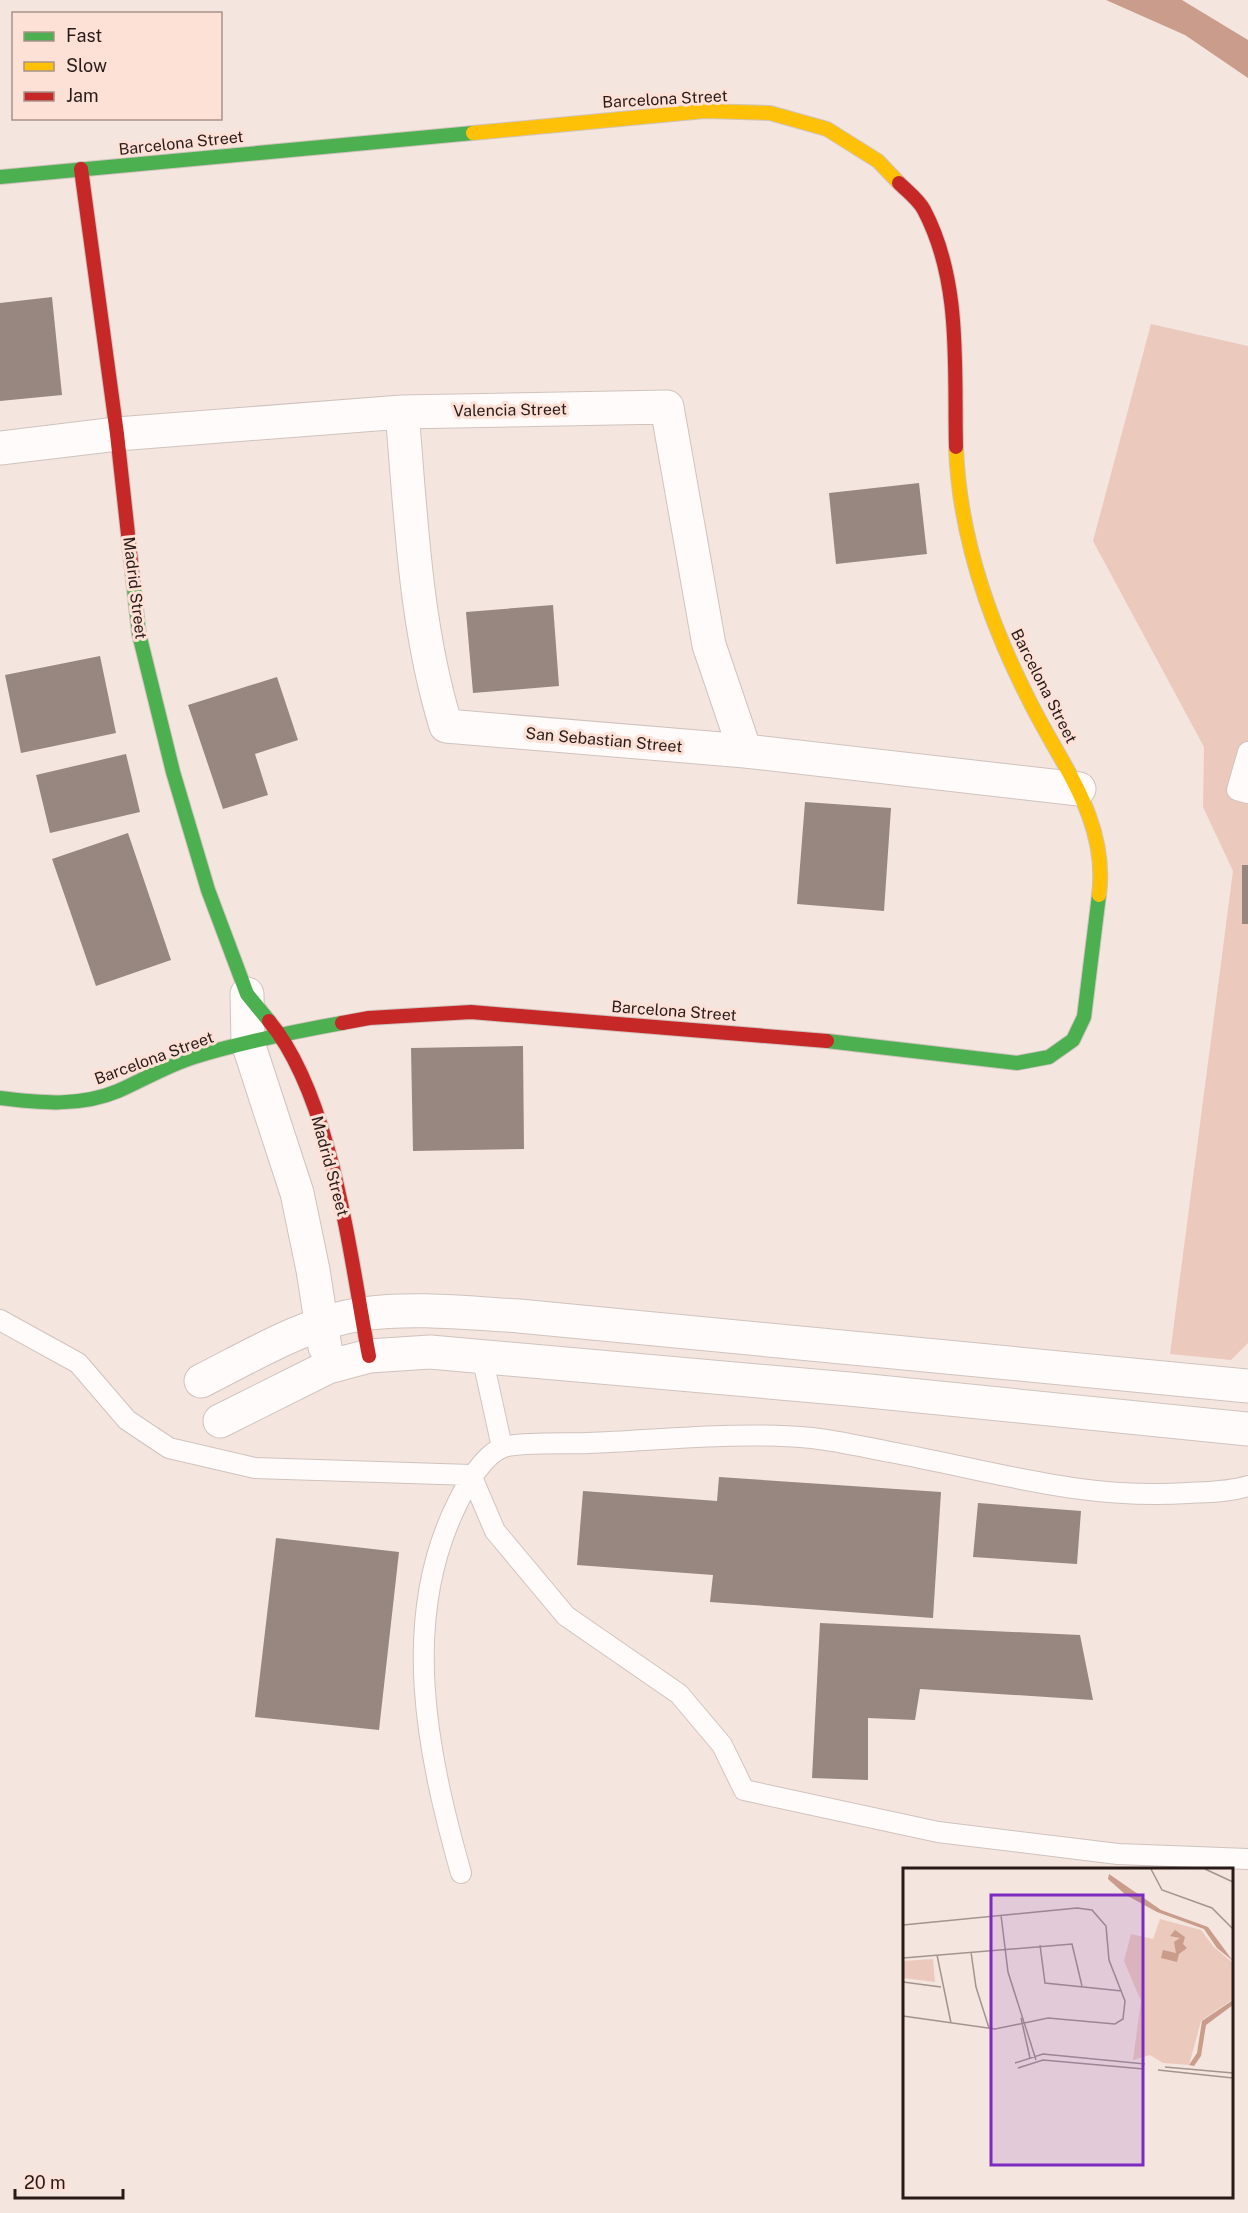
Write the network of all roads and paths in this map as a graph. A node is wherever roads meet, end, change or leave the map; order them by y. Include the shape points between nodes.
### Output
1 (81, 169) junction
2 (0, 177) edge
3 (402, 412) junction
4 (117, 434) junction
5 (0, 448) edge
6 (745, 752) junction
7 (1248, 752) edge
8 (1079, 789) junction
9 (1248, 792) edge
10 (247, 994) junction
11 (280, 1034) junction
12 (248, 1043) junction
13 (0, 1098) edge
14 (362, 1314) junction
15 (0, 1320) edge
16 (321, 1325) junction
17 (369, 1356) junction
18 (482, 1356) junction
19 (328, 1367) junction
20 (201, 1381) dead end
21 (1248, 1386) edge
22 (220, 1421) dead end
23 (1248, 1429) edge
24 (502, 1447) junction
25 (471, 1475) junction
26 (1248, 1486) edge
27 (1248, 1859) edge
28 (461, 1873) dead end

1 - 2 street, Barcelona Street
1 - 4 street, Madrid Street
1 - 8 street, Barcelona Street via 705,111 771,113 827,129 878,161 923,207 943,255 952,310 957,466 968,536 992,619 1028,699
3 - 4 street, Valencia Street
3 - 6 street, San Sebastian Street via 416,570 435,691 446,726
3 - 6 street, Valencia Street via 667,407 709,645
4 - 5 street, Valencia Street
4 - 10 street, Madrid Street via 139,634 173,772 208,890
6 - 8 street, San Sebastian Street
7 - 9 lane via 1237,790
8 - 11 street, Barcelona Street via 1094,825 1102,873 1084,1017 1073,1040 1049,1057 1017,1063 783,1036 471,1012 369,1018
10 - 11 street, Madrid Street
10 - 12 street, Madrid Street
11 - 12 street, Barcelona Street
11 - 14 street, Madrid Street via 308,1085 335,1182
12 - 13 street, Barcelona Street via 191,1058 115,1092 81,1102 39,1103
12 - 16 street, Madrid Street via 297,1193
14 - 16 street
14 - 17 street, Madrid Street
14 - 21 street via 429,1310 519,1316
15 - 25 lane via 78,1363 127,1420 169,1448 255,1468
16 - 19 street, Madrid Street
16 - 20 street
17 - 18 street via 430,1352
17 - 19 street
18 - 23 street
18 - 24 lane
19 - 22 street
24 - 25 lane
24 - 26 lane via 710,1437 812,1438 1098,1493 1152,1496
25 - 27 lane via 495,1531 566,1616 679,1695 722,1745 744,1790 938,1832 1118,1854
25 - 28 lane via 446,1526 423,1635 426,1720 440,1800

